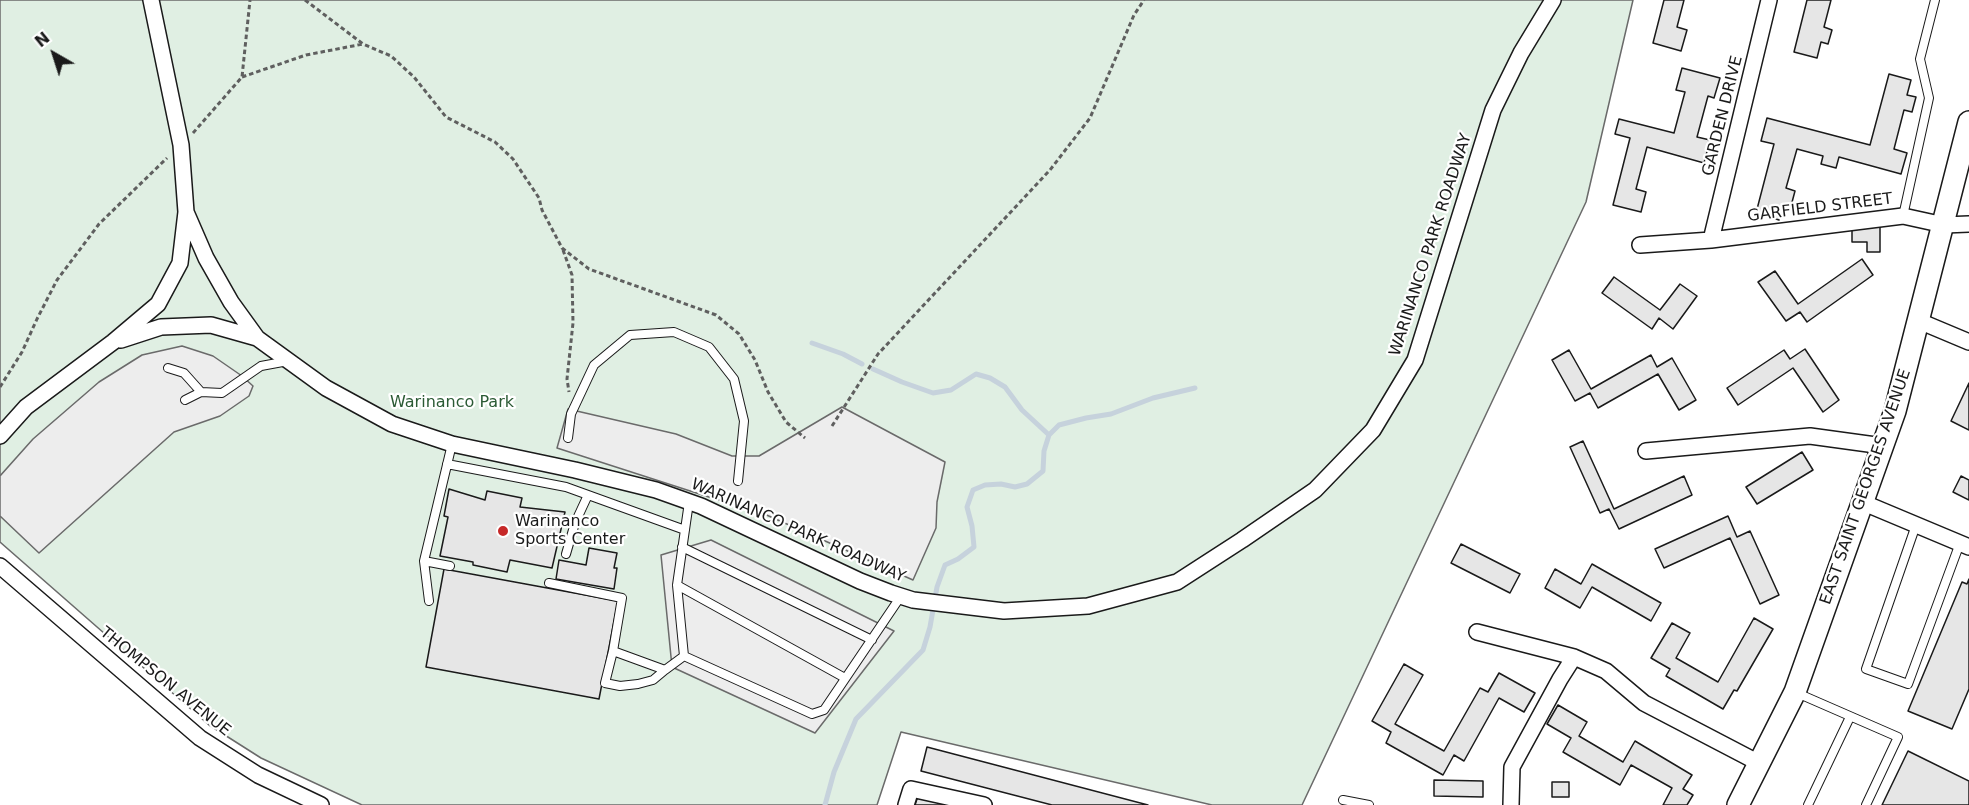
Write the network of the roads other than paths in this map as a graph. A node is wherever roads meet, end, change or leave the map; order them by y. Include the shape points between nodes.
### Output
1 (151, 0) edge
2 (1553, 0) edge
3 (1769, 0) edge
4 (1935, 0) edge
5 (1969, 122) edge
6 (186, 212) junction
7 (1903, 216) junction
8 (1969, 224) edge
9 (1944, 225) junction
10 (1711, 240) junction
11 (1640, 245) dead end
12 (1919, 321) junction
13 (257, 338) junction
14 (112, 342) junction
15 (1969, 342) edge
16 (289, 361) junction
17 (168, 368) dead end
18 (201, 392) junction
19 (185, 400) dead end
20 (0, 436) edge
21 (568, 438) dead end
22 (452, 444) junction
23 (1883, 446) junction
24 (1646, 451) dead end
25 (447, 464) junction
26 (738, 481) dead end
27 (588, 495) junction
28 (689, 502) junction
29 (1864, 503) junction
30 (1916, 525) junction
31 (685, 530) junction
32 (1964, 545) edge
33 (682, 548) junction
34 (566, 554) dead end
35 (424, 561) junction
36 (0, 566) edge
37 (450, 566) dead end
38 (549, 583) dead end
39 (677, 585) junction
40 (907, 598) junction
41 (429, 601) dead end
42 (1477, 632) dead end
43 (872, 640) junction
44 (613, 651) junction
45 (684, 656) junction
46 (1574, 657) junction
47 (665, 670) junction
48 (845, 678) junction
49 (1795, 692) junction
50 (1850, 717) junction
51 (1759, 763) junction
52 (1343, 800) dead end
53 (321, 805) edge
54 (906, 805) edge
55 (984, 805) edge
56 (1369, 805) edge
57 (1511, 805) edge
58 (1738, 805) edge
59 (1808, 805) edge
60 (1866, 805) edge

1 - 6 street, WARINANCO PARK ROADWAY via 181,145
2 - 40 street, WARINANCO PARK ROADWAY via 1493,110 1415,360 1373,430 1315,490 1177,582 1088,606 1004,610
3 - 10 street, GARDEN DRIVE
4 - 7 lane via 1920,59 1929,98
5 - 9 main road, EAST SAINT GEORGES AVENUE
6 - 13 street, WARINANCO PARK ROADWAY via 206,258
6 - 14 street, WARINANCO PARK ROADWAY via 180,262 158,304
7 - 9 street, GARFIELD STREET
7 - 10 street, GARFIELD STREET
8 - 9 street, GARFIELD STREET
9 - 12 main road, EAST SAINT GEORGES AVENUE
10 - 11 street, GARFIELD STREET
12 - 15 street
12 - 23 main road, EAST SAINT GEORGES AVENUE
13 - 14 street, WARINANCO PARK ROADWAY via 211,326 181,326 161,327
13 - 16 street, WARINANCO PARK ROADWAY
14 - 20 street, WARINANCO PARK ROADWAY via 26,407
16 - 18 lane via 261,366 222,393
16 - 22 street, WARINANCO PARK ROADWAY via 326,388 392,424
17 - 18 lane via 184,373
18 - 19 lane
21 - 26 lane via 571,414 594,365 630,335 674,332 709,347 735,379 744,421
22 - 25 lane
22 - 28 street, WARINANCO PARK ROADWAY via 610,478
23 - 24 street via 1810,436
23 - 29 main road, EAST SAINT GEORGES AVENUE
25 - 27 lane via 566,487
25 - 35 lane
27 - 31 lane
27 - 34 lane
28 - 31 lane
28 - 40 street, WARINANCO PARK ROADWAY via 860,581
29 - 30 street
29 - 49 main road, EAST SAINT GEORGES AVENUE
30 - 32 street
30 - 32 lane via 1866,669 1908,684
31 - 33 lane
33 - 39 lane
33 - 43 lane
35 - 37 lane
35 - 41 lane
36 - 53 street, THOMPSON AVENUE via 200,738 258,775
38 - 44 lane via 622,598
39 - 45 lane
39 - 48 lane
40 - 43 lane
42 - 46 street
43 - 48 lane
44 - 47 lane
44 - 47 lane via 605,683 638,684 653,680
45 - 47 lane
45 - 48 lane via 812,714 824,711
46 - 51 street via 1606,671 1644,703
46 - 57 street via 1512,767
49 - 50 lane
49 - 51 main road, EAST SAINT GEORGES AVENUE
50 - 59 lane
50 - 60 lane via 1898,737
51 - 58 main road, EAST SAINT GEORGES AVENUE
52 - 56 lane
54 - 55 street via 911,789

